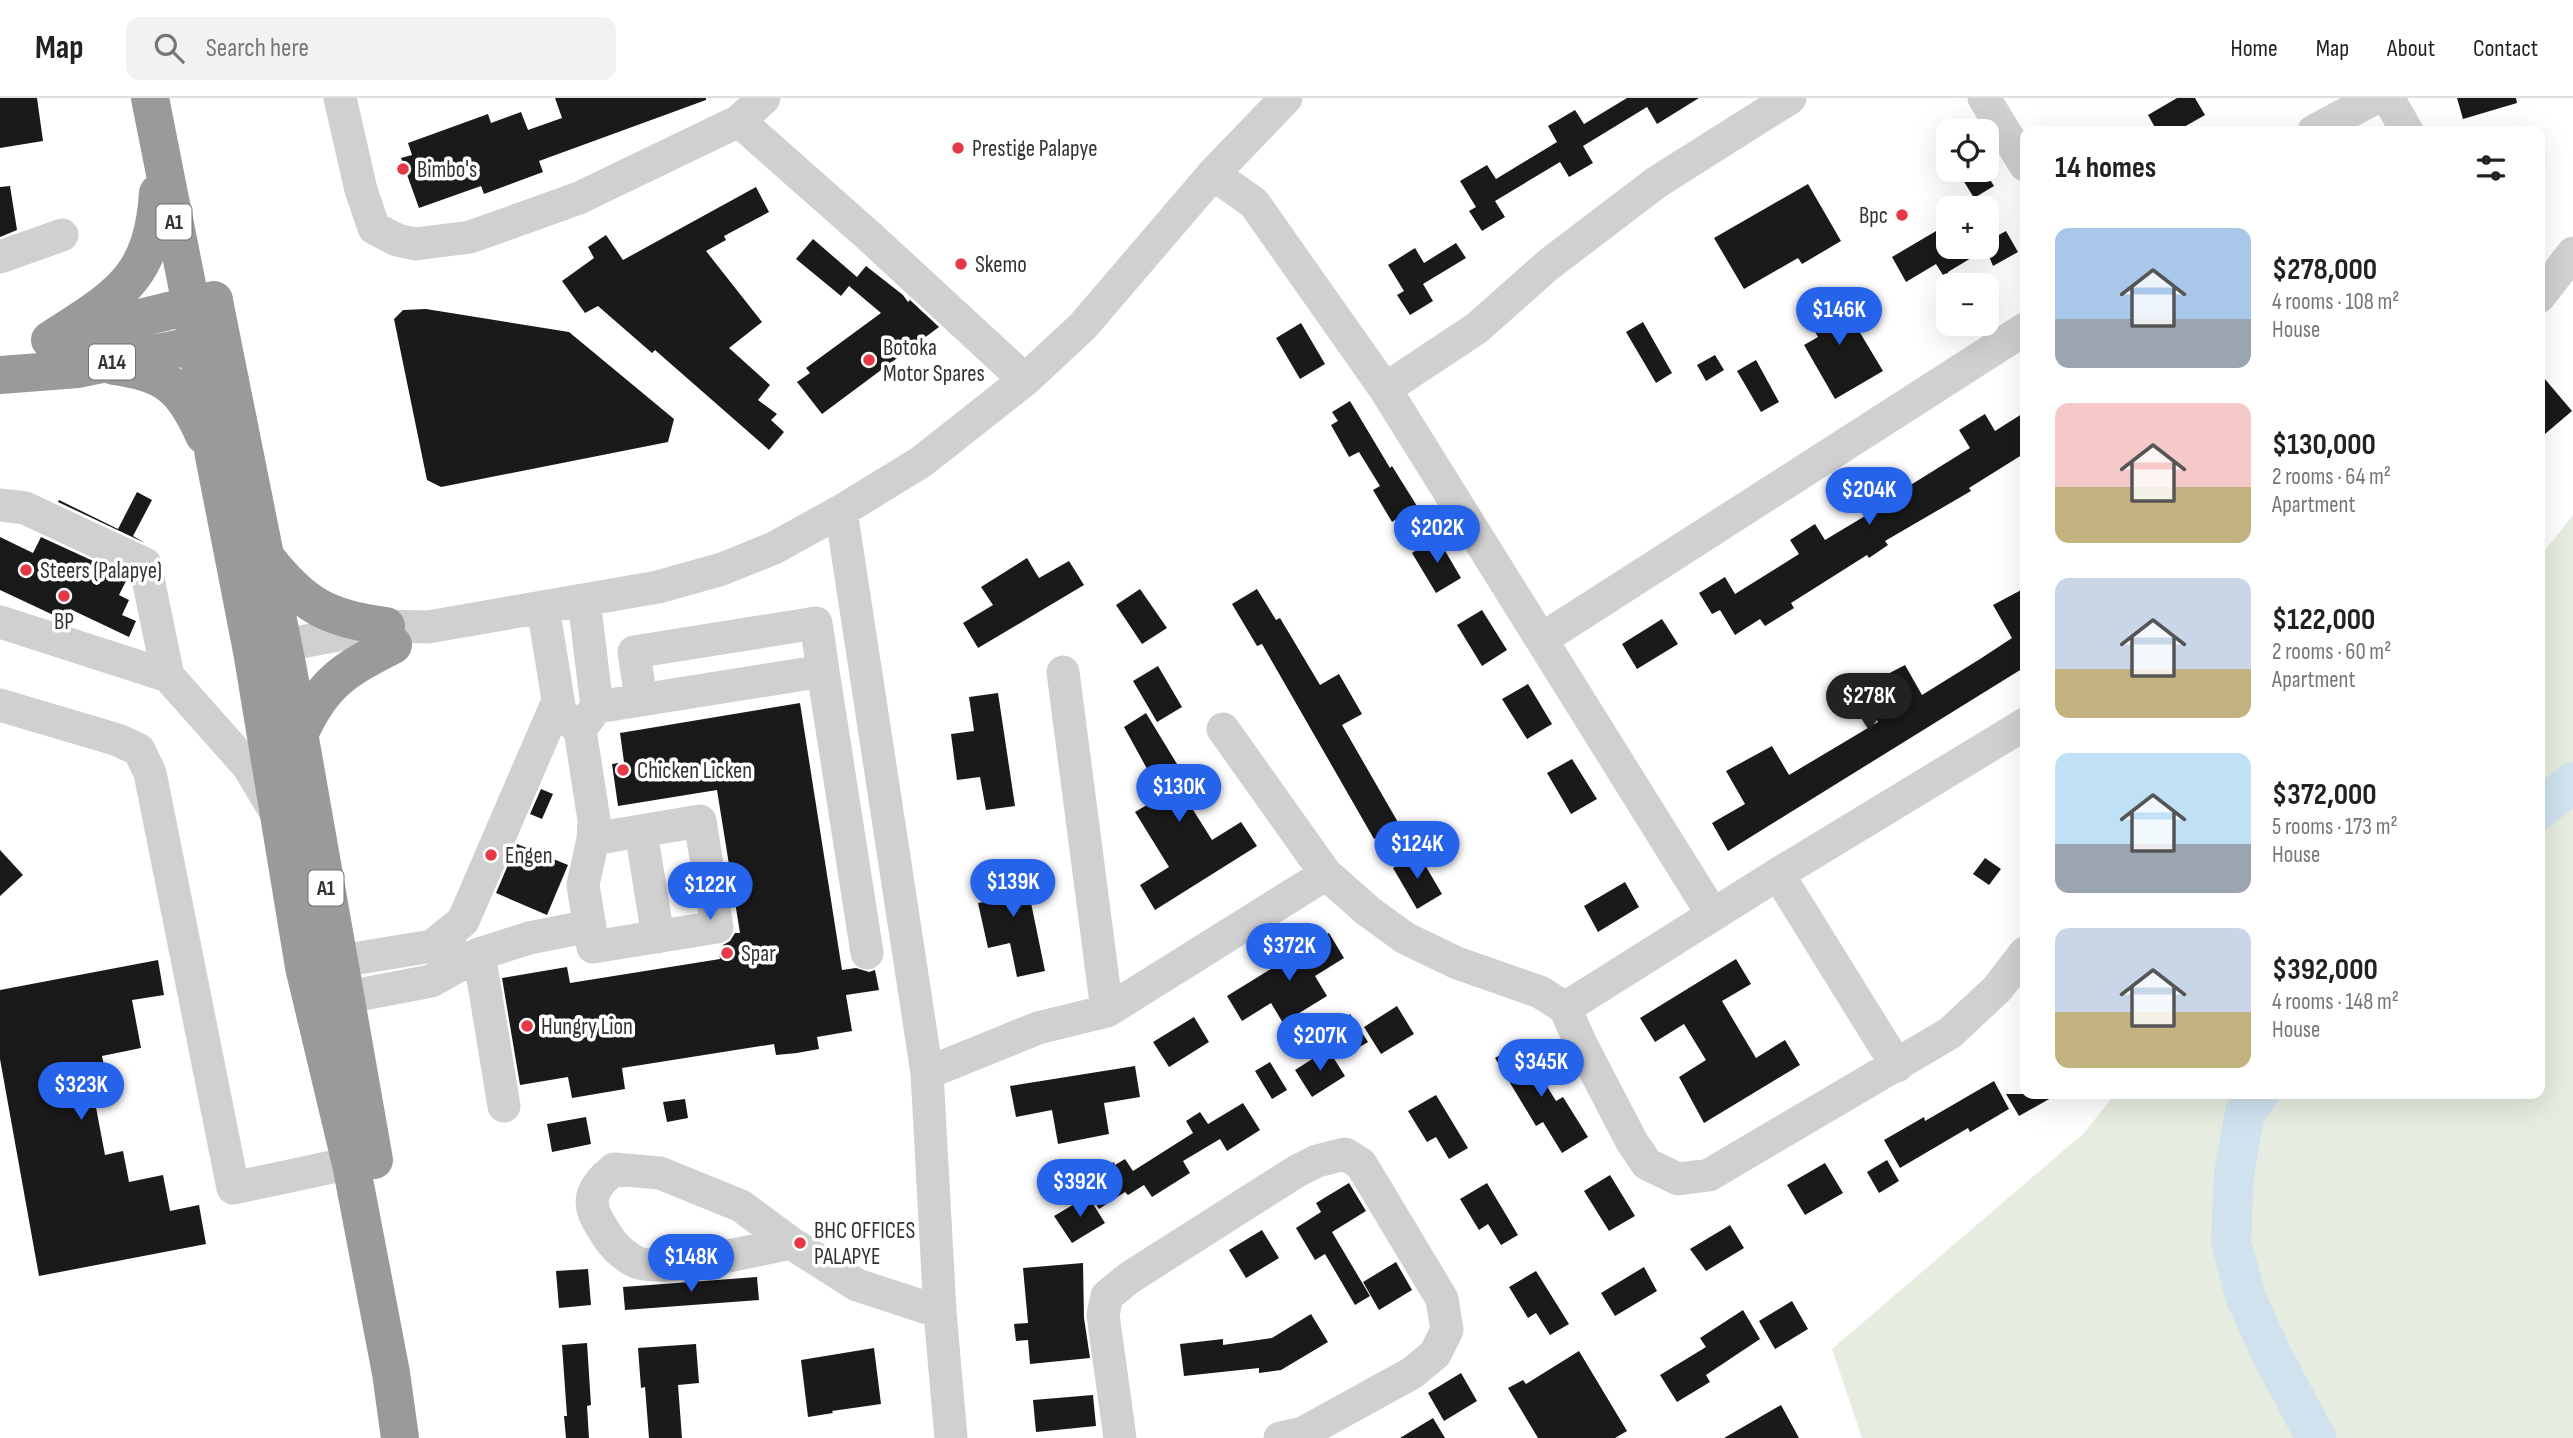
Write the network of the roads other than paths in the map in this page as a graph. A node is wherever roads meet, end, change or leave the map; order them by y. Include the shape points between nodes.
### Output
1 (150, 98) edge
2 (177, 98) edge
3 (340, 98) edge
4 (764, 98) edge
5 (1286, 98) edge
6 (1790, 98) edge
7 (1984, 98) edge
8 (2375, 98) edge
9 (2388, 98) edge
10 (738, 121) junction
11 (2323, 126) edge
12 (2404, 126) edge
13 (160, 155) junction
14 (2020, 157) edge
15 (1213, 174) junction
16 (62, 235) dead end
17 (0, 257) edge
18 (202, 303) junction
19 (2020, 332) edge
20 (50, 340) junction
21 (210, 342) junction
22 (0, 362) edge
23 (101, 364) junction
24 (0, 375) edge
25 (1025, 380) junction
26 (1385, 389) junction
27 (214, 456) junction
28 (0, 505) edge
29 (841, 511) junction
30 (267, 559) junction
31 (584, 600) junction
32 (543, 607) junction
33 (0, 622) edge
34 (390, 635) junction
35 (1542, 639) junction
36 (270, 661) junction
37 (823, 671) junction
38 (1063, 671) dead end
39 (168, 676) junction
40 (641, 700) junction
41 (558, 701) junction
42 (0, 705) edge
43 (588, 718) junction
44 (2020, 727) edge
45 (1223, 729) dead end
46 (299, 735) junction
47 (281, 822) junction
48 (641, 831) junction
49 (593, 839) junction
50 (1326, 874) junction
51 (1777, 874) junction
52 (1713, 915) junction
53 (590, 926) junction
54 (658, 937) junction
55 (432, 946) junction
56 (867, 953) dead end
57 (479, 954) junction
58 (2020, 959) edge
59 (326, 982) junction
60 (1565, 1007) junction
61 (1107, 1011) junction
62 (1897, 1066) junction
63 (927, 1073) junction
64 (505, 1106) dead end
65 (362, 1161) junction
66 (791, 1243) junction
67 (940, 1312) junction
68 (400, 1438) edge
69 (421, 1438) edge
70 (951, 1438) edge
71 (1120, 1438) edge
72 (1280, 1438) edge

1 - 13 highway, A1
2 - 18 highway, A1
3 - 10 street via 374,228 415,244 470,237 579,198
4 - 10 street
5 - 15 street
6 - 26 street via 1657,182 1548,265 1477,328
7 - 14 street
8 - 11 street
9 - 12 street
10 - 25 street
13 - 18 highway, A1
13 - 20 highway via 154,233 137,273 109,300
15 - 25 street via 1083,326
15 - 26 street via 1254,203
16 - 17 street
18 - 20 highway, A14
18 - 21 highway, A1
19 - 35 street
20 - 22 highway, A14
21 - 23 highway, A14
21 - 27 highway, A1
21 - 30 highway, A1
23 - 24 highway, A14
23 - 27 highway via 155,374 174,385 200,424
25 - 29 street via 921,462
26 - 35 street
27 - 36 highway, A1
28 - 39 street via 25,508 145,564
29 - 31 street via 774,548 722,569 658,587
29 - 63 street
30 - 34 highway via 309,602
30 - 36 highway, A1
31 - 32 street
31 - 43 street
32 - 34 street
32 - 41 street
33 - 39 street
34 - 36 street
34 - 46 highway via 320,695
35 - 52 street
36 - 46 highway, A1
36 - 47 highway, A1
37 - 40 street
37 - 40 street via 816,623 634,652
37 - 56 street
38 - 61 street
39 - 47 street via 248,766
40 - 43 street
41 - 43 street via 560,712
41 - 55 street via 463,921
42 - 65 street via 139,750 150,773 233,1188
43 - 49 street
44 - 51 street
45 - 50 street
46 - 59 highway, A1
47 - 59 highway, A1
48 - 49 street
48 - 54 street
48 - 54 street via 700,821 717,927
49 - 53 street via 583,885
50 - 60 street via 1405,938
50 - 61 street
51 - 52 street
51 - 62 street
52 - 60 street
53 - 54 street via 593,947
53 - 57 street
55 - 57 street
55 - 59 street
57 - 59 street via 431,981
57 - 64 street
58 - 62 street via 1997,989 1950,1033
59 - 65 highway, A1
60 - 62 street via 1632,1142 1647,1164 1678,1179 1709,1175
61 - 63 street via 1038,1028
63 - 67 street
65 - 68 highway, A1
65 - 69 highway, A1 via 393,1254
66 - 66 street via 676,1265 638,1263 613,1246 590,1200 598,1182 614,1169 660,1173 741,1206
66 - 67 street via 857,1285
67 - 70 street
71 - 72 street via 1103,1315 1107,1296 1297,1171 1345,1154 1361,1164 1442,1299 1447,1330 1435,1354 1412,1373 1303,1433

